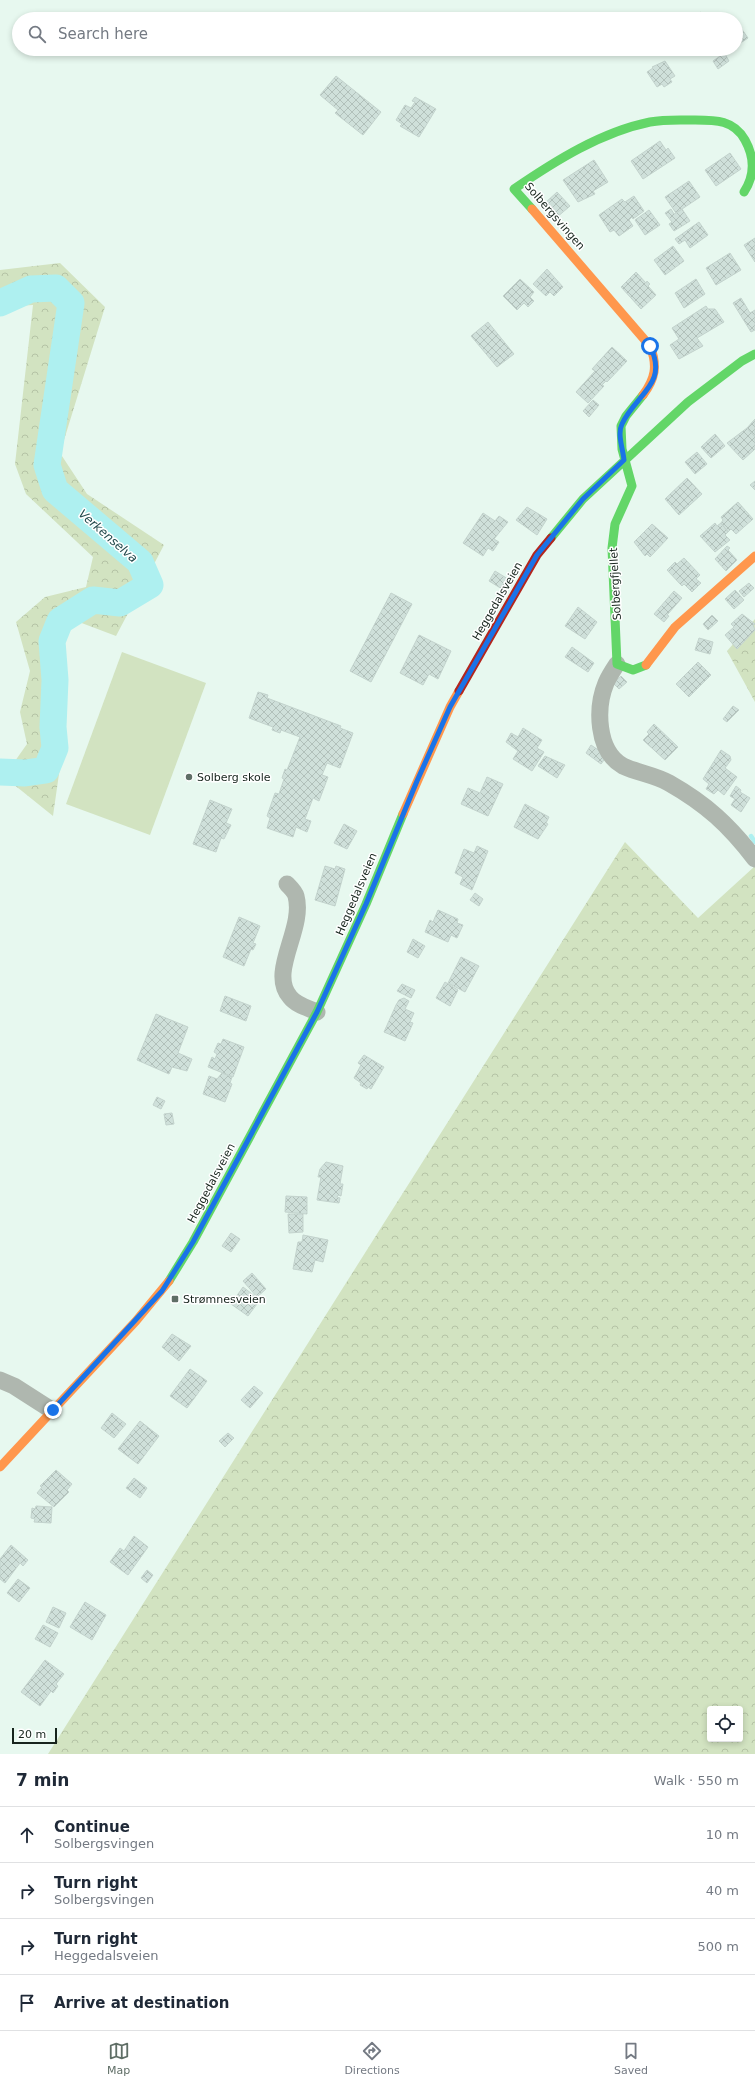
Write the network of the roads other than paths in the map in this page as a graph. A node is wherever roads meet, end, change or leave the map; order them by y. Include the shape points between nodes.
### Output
1 (744, 192) dead end
2 (755, 354) edge
3 (624, 460) junction
4 (755, 556) edge
5 (617, 664) junction
6 (755, 859) edge
7 (287, 884) dead end
8 (317, 1012) junction
9 (0, 1380) edge
10 (53, 1410) junction
11 (0, 1467) edge

1 - 3 main road, Solbergsvingen via 751,182 753,155 736,126 727,122 675,120 644,123 608,137 544,168 514,189 650,346 656,359 656,374 650,386 621,425
2 - 3 main road, Heggedalsveien via 688,402
3 - 5 main road, Solbergfjellet via 632,486 615,524 612,548
3 - 8 main road, Heggedalsveien via 583,499 537,555 450,707
4 - 5 main road via 674,628 643,667 638,670 626,669
5 - 6 street via 606,683 601,704 600,724 603,741 610,752 622,765 668,782 704,805 734,832
7 - 8 street via 296,896 296,913 293,938 281,973 283,987 296,1003
8 - 10 main road, Heggedalsveien via 175,1271 136,1321
9 - 10 street
10 - 11 main road, Heggedalsveien

